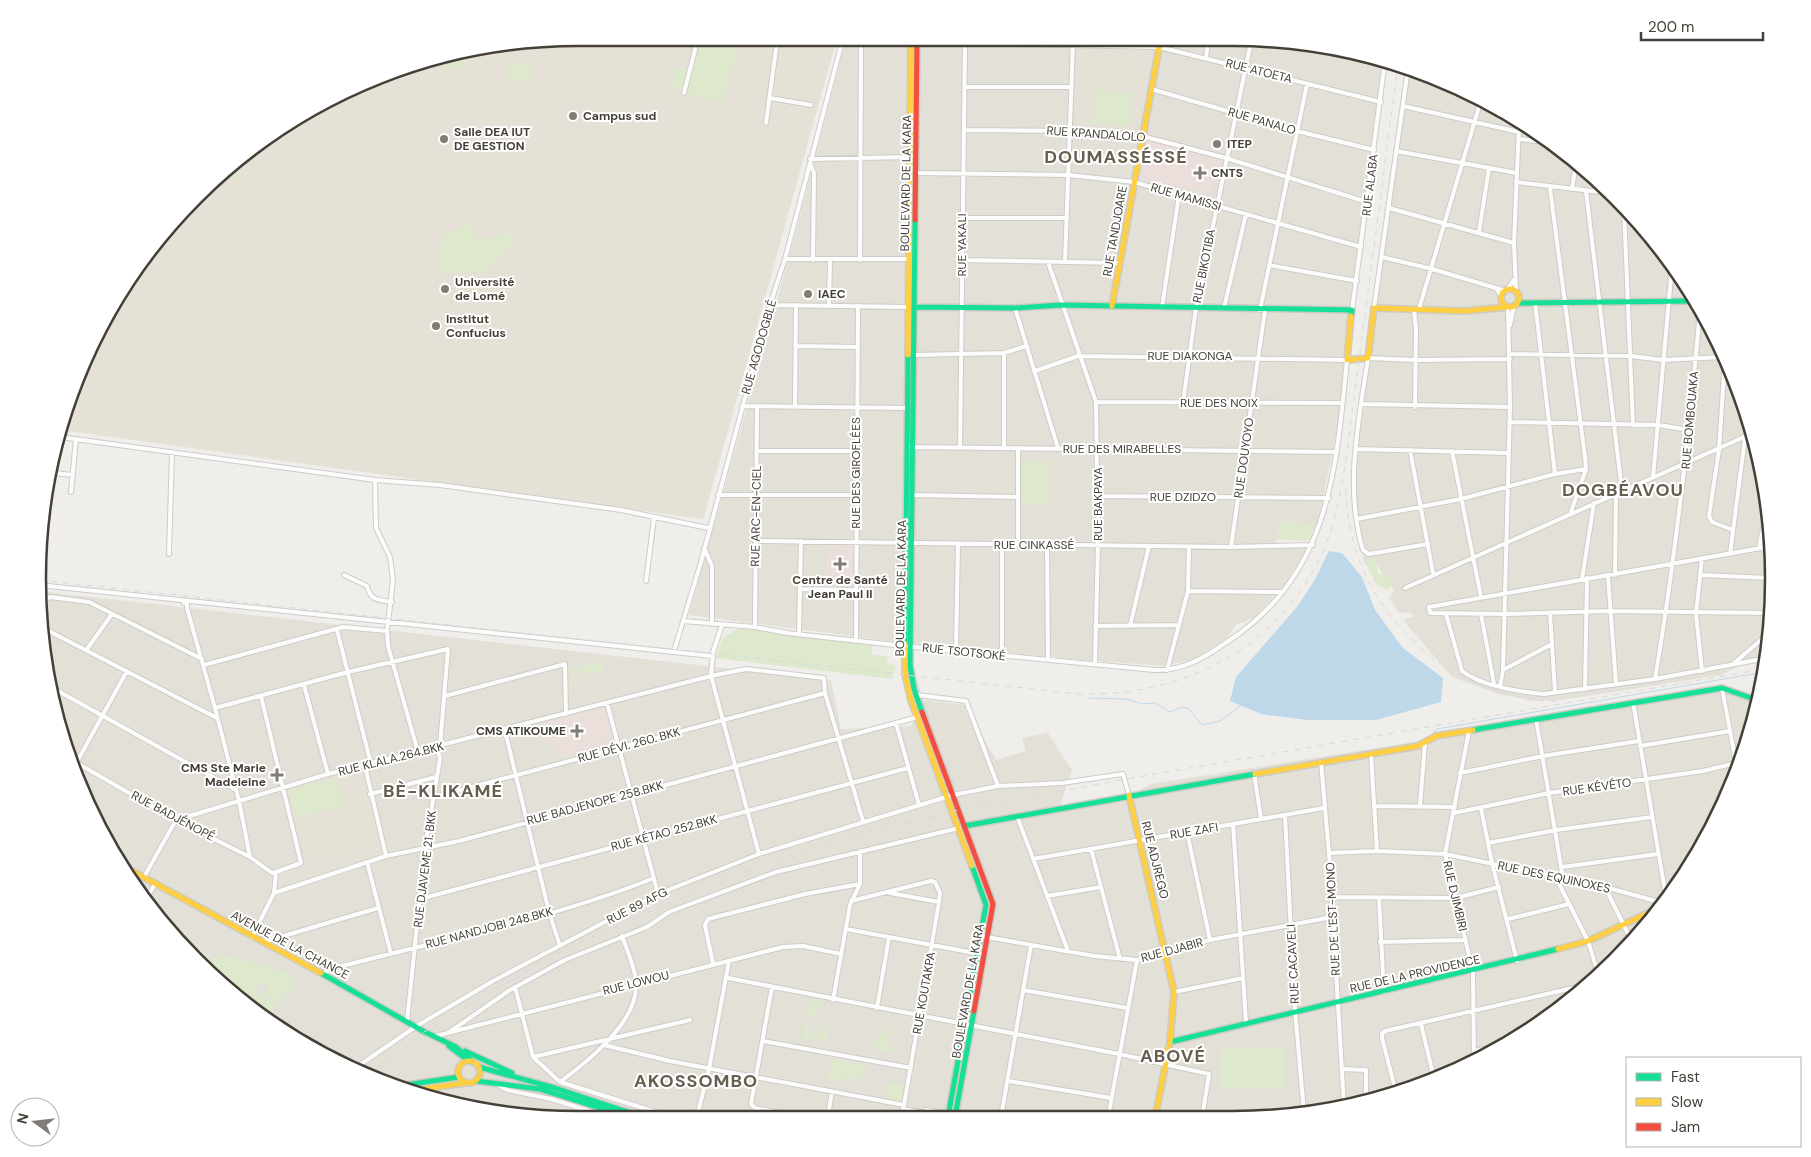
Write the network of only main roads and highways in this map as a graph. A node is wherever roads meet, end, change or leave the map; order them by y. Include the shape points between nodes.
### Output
1 (911, 46) edge
2 (917, 46) edge
3 (1160, 46) edge
4 (1517, 293) junction
5 (1501, 298) junction
6 (1533, 301) junction
7 (1686, 301) edge
8 (1112, 306) junction
9 (1512, 306) junction
10 (908, 307) junction
11 (915, 307) junction
12 (1491, 311) junction
13 (910, 447) junction
14 (906, 543) junction
15 (909, 681) junction
16 (1751, 698) edge
17 (1129, 795) junction
18 (948, 796) junction
19 (962, 827) junction
20 (135, 872) edge
21 (1646, 914) edge
22 (1170, 1042) junction
23 (448, 1044) junction
24 (465, 1051) junction
25 (471, 1061) junction
26 (479, 1067) junction
27 (459, 1077) junction
28 (522, 1078) junction
29 (476, 1081) junction
30 (465, 1083) junction
31 (411, 1084) edge
32 (426, 1089) edge
33 (610, 1111) edge
34 (622, 1111) edge
35 (949, 1111) edge
36 (956, 1111) edge
37 (1157, 1111) edge

1 - 10 main road, BOULEVARD DE LA KARA
2 - 11 main road, BOULEVARD DE LA KARA
3 - 8 main road, RUE TANDJOARE
4 - 5 main road via 1506,290
4 - 6 main road
4 - 9 main road
5 - 9 main road
5 - 12 main road
6 - 7 main road
6 - 9 main road
8 - 11 main road
8 - 12 main road via 1352,310 1347,360 1368,358 1374,308
9 - 12 main road
10 - 11 main road
10 - 13 main road, BOULEVARD DE LA KARA
11 - 13 main road, BOULEVARD DE LA KARA
13 - 14 main road, BOULEVARD DE LA KARA
13 - 14 main road, BOULEVARD DE LA KARA via 912,495
14 - 15 main road, BOULEVARD DE LA KARA
15 - 18 main road, BOULEVARD DE LA KARA via 917,696
15 - 18 main road, BOULEVARD DE LA KARA via 916,717
16 - 17 main road via 1722,688 1469,730 1436,736 1425,744
17 - 19 main road
17 - 22 main road, RUE ADJREGO via 1174,992
18 - 19 main road, BOULEVARD DE LA KARA
19 - 35 main road, BOULEVARD DE LA KARA via 986,900
19 - 36 main road, BOULEVARD DE LA KARA via 992,899 988,938
20 - 23 main road, AVENUE DE LA CHANCE
21 - 22 main road, RUE DE LA PROVIDENCE via 1588,941 1517,961
22 - 37 main road, RUE ADJREGO
23 - 24 main road, AVENUE DE LA CHANCE
23 - 25 main road, AVENUE DE LA CHANCE
24 - 25 main road
24 - 28 main road, AVENUE DE LA CHANCE
25 - 26 main road
25 - 27 main road via 459,1066
26 - 28 main road
26 - 29 main road
27 - 30 main road
27 - 31 main road
28 - 34 main road
29 - 30 main road
29 - 33 main road via 540,1089
30 - 32 main road

